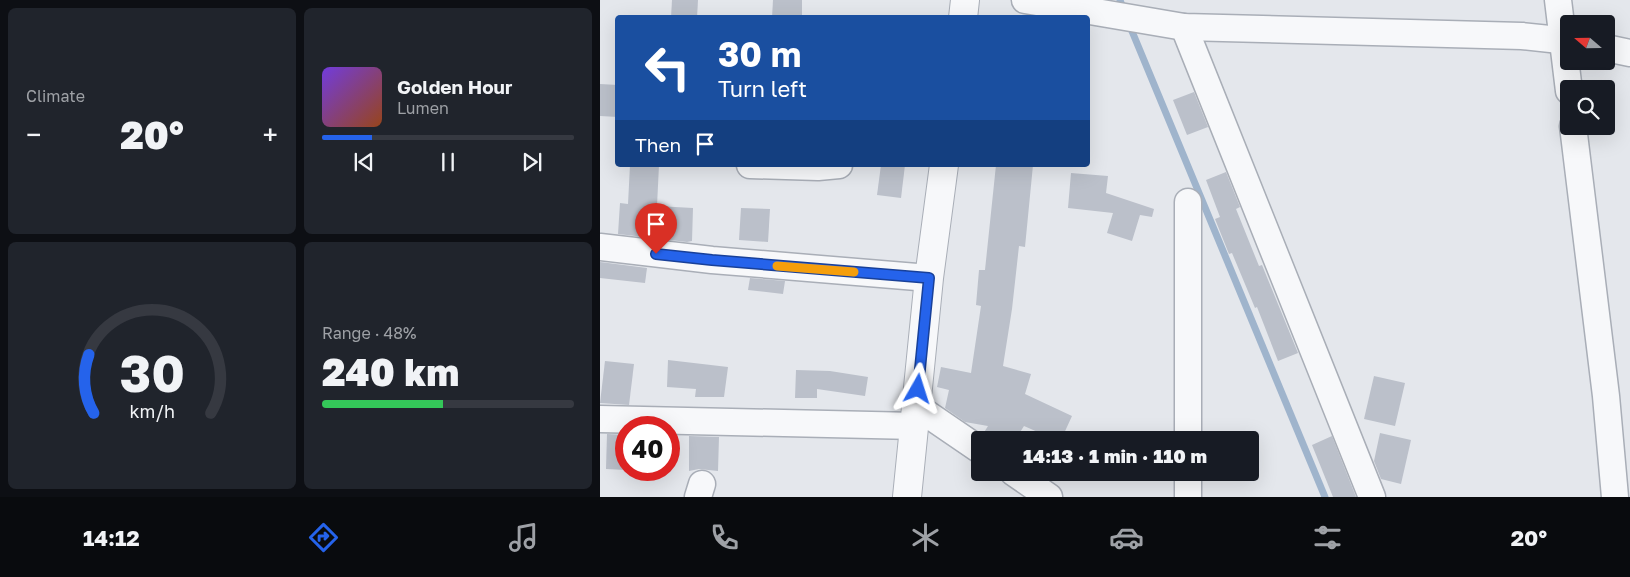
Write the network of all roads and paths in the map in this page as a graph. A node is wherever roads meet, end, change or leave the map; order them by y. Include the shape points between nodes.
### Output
1 (965, 0) edge
2 (1025, 0) edge
3 (1558, 0) edge
4 (963, 15) edge
5 (1561, 15) edge
6 (1184, 27) junction
7 (1560, 39) edge
8 (1615, 50) edge
9 (1630, 53) edge
10 (1574, 135) edge
11 (944, 167) edge
12 (1188, 202) dead end
13 (600, 247) edge
14 (929, 278) junction
15 (916, 417) junction
16 (600, 419) edge
17 (1188, 431) edge
18 (971, 445) edge
19 (1026, 481) edge
20 (1188, 481) edge
21 (907, 497) edge
22 (1049, 497) edge
23 (1188, 497) edge
24 (1372, 497) edge
25 (1615, 497) edge

1 - 4 street
2 - 6 street
3 - 5 street
6 - 7 street
6 - 24 street
8 - 9 street
10 - 25 street
11 - 14 street
12 - 17 street
13 - 14 street
14 - 15 street
15 - 16 street
15 - 18 street
15 - 21 street
19 - 22 street
20 - 23 street

